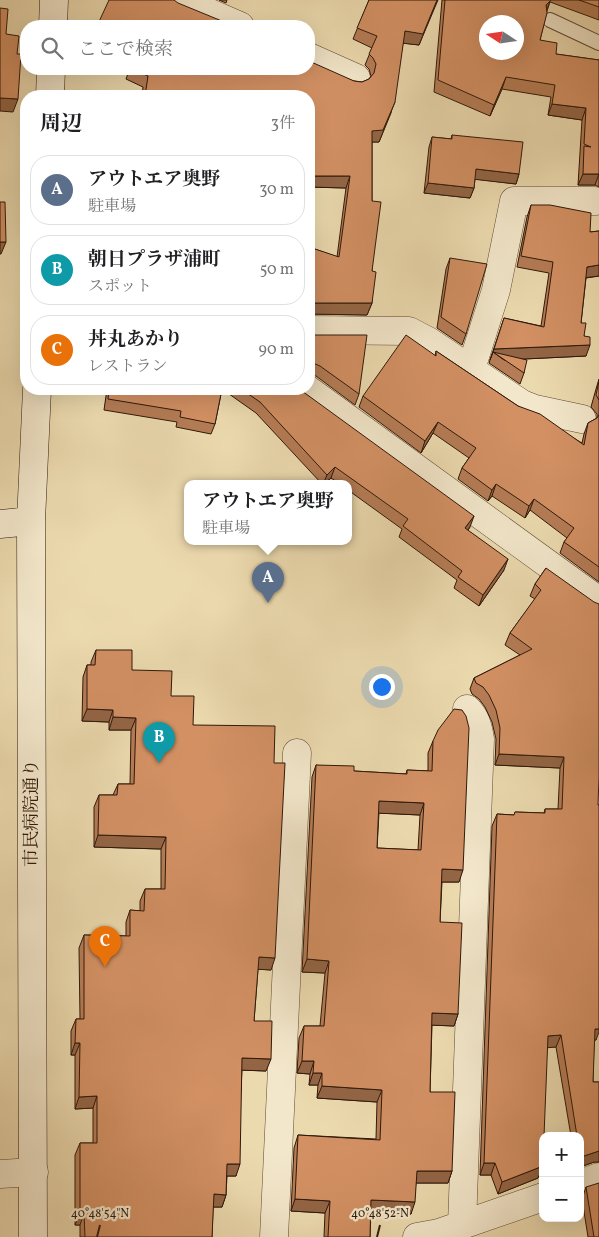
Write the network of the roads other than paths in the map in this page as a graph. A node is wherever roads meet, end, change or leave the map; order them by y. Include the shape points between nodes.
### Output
1 (54, 0) edge
2 (180, 0) edge
3 (53, 20) edge
4 (226, 20) edge
5 (550, 20) dead end
6 (599, 42) edge
7 (315, 60) edge
8 (51, 75) edge
9 (356, 78) dead end
10 (50, 90) edge
11 (595, 201) dead end
12 (315, 330) edge
13 (471, 368) junction
14 (37, 395) edge
15 (315, 395) edge
16 (582, 418) dead end
17 (31, 521) junction
18 (0, 524) edge
19 (599, 601) edge
20 (467, 709) dead end
21 (297, 754) dead end
22 (34, 1172) junction
23 (0, 1174) edge
24 (599, 1177) edge
25 (584, 1183) edge
26 (539, 1198) edge
27 (440, 1233) edge
28 (33, 1237) edge
29 (274, 1237) edge

1 - 3 street
2 - 4 street
5 - 6 lane
7 - 9 street
8 - 10 street
11 - 13 street via 514,201 496,290
12 - 13 street via 409,331
13 - 16 street via 522,404
14 - 17 street, 市民病院通り
15 - 19 street
17 - 18 street
17 - 22 street, 市民病院通り
20 - 27 street via 474,716 480,740
21 - 29 street
22 - 23 street
22 - 28 street, 市民病院通り
24 - 25 street
26 - 27 street

